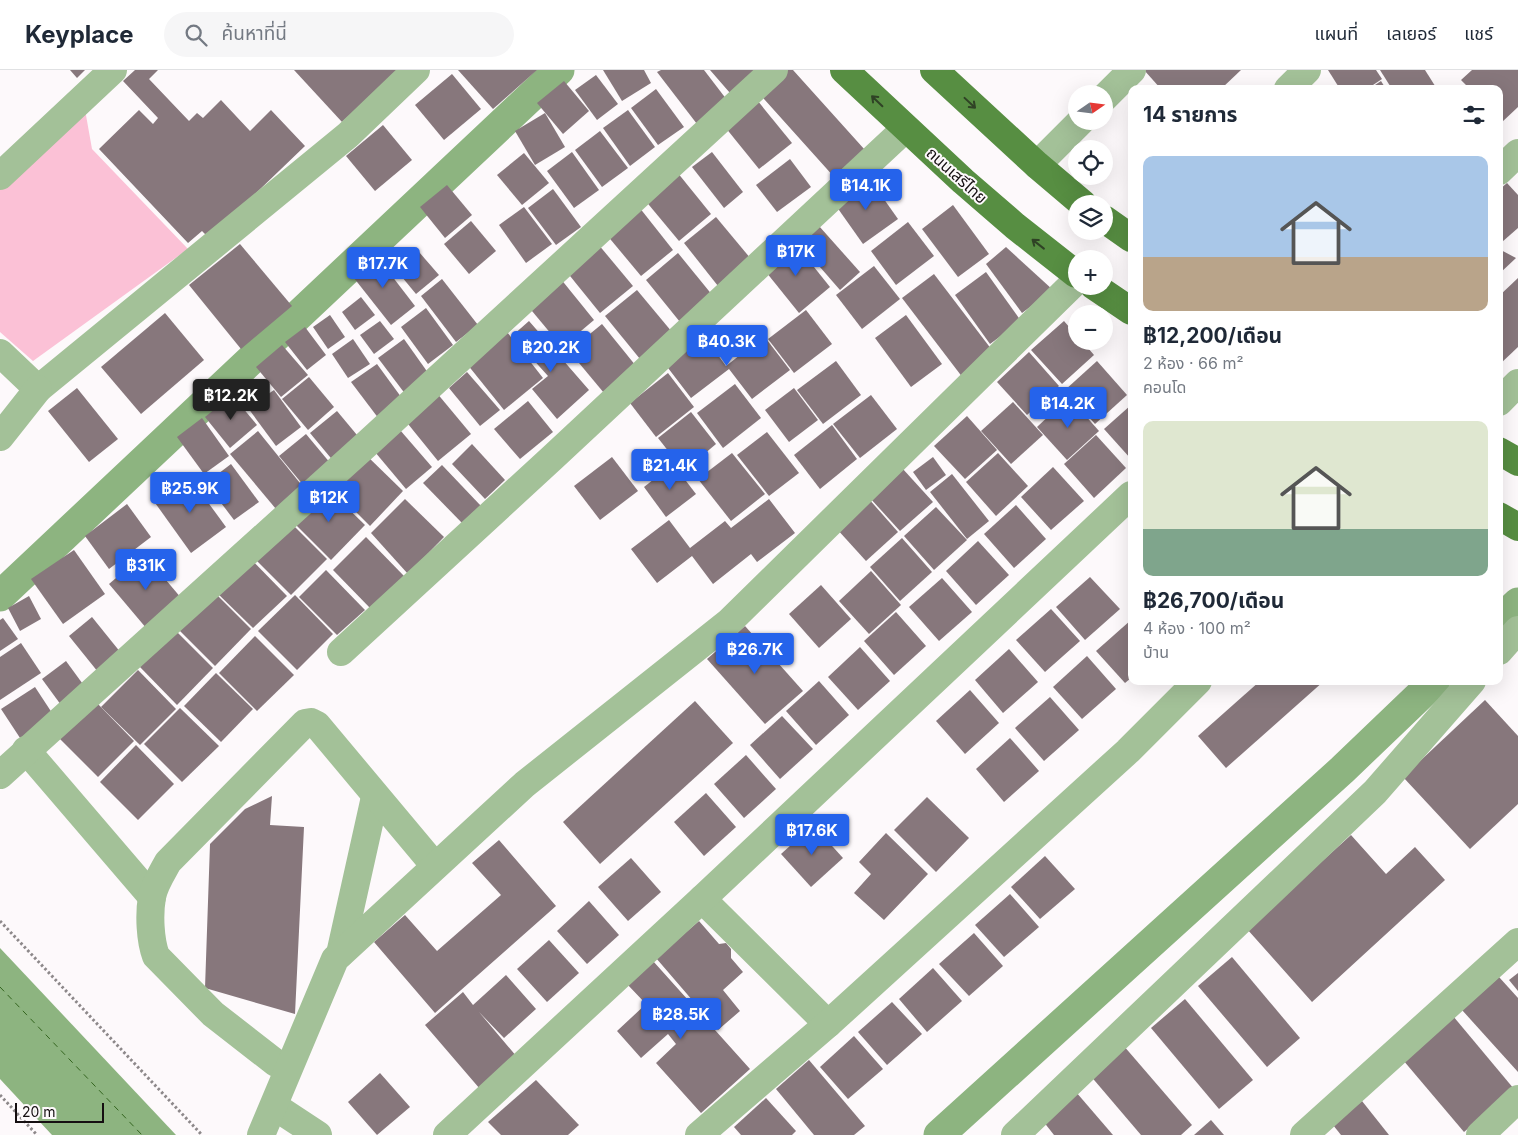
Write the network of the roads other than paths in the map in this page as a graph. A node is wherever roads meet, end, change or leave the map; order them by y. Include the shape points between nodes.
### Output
1 (113, 70) edge
2 (416, 70) edge
3 (774, 70) edge
4 (844, 70) edge
5 (934, 70) edge
6 (1132, 70) edge
7 (1307, 70) edge
8 (1292, 85) edge
9 (1113, 89) edge
10 (905, 128) junction
11 (1071, 130) edge
12 (1518, 153) edge
13 (1037, 165) junction
14 (1503, 166) edge
15 (0, 176) edge
16 (1072, 195) edge
17 (1113, 225) edge
18 (1128, 236) edge
19 (1068, 268) edge
20 (1068, 289) edge
21 (1107, 295) edge
22 (1128, 309) edge
23 (0, 353) edge
24 (1518, 383) edge
25 (38, 389) junction
26 (1503, 398) edge
27 (0, 437) edge
28 (1503, 453) edge
29 (1518, 462) edge
30 (1128, 498) edge
31 (1503, 518) edge
32 (1518, 527) edge
33 (1518, 630) edge
34 (1503, 647) edge
35 (341, 652) dead end
36 (1194, 685) edge
37 (1469, 685) edge
38 (26, 750) junction
39 (0, 775) edge
40 (375, 797) junction
41 (435, 866) junction
42 (152, 897) junction
43 (702, 900) junction
44 (1518, 942) edge
45 (340, 954) junction
46 (828, 1024) junction
47 (289, 1066) junction
48 (1518, 1099) edge
49 (274, 1106) junction
50 (261, 1135) edge
51 (318, 1135) edge
52 (447, 1135) edge
53 (699, 1135) edge
54 (1015, 1135) edge
55 (1304, 1135) edge
56 (1480, 1135) edge

1 - 15 street
2 - 25 street via 348,135
3 - 38 street via 362,448
10 -> 4 main road, ถนนเสรีไทย
5 -> 13 main road
6 - 9 street
7 - 8 street
19 -> 10 main road, ถนนเสรีไทย via 1014,226
10 - 35 street
11 - 13 street
12 - 14 street
13 - 16 main road
17 - 18 main road
20 - 41 street via 729,622 525,784
21 - 22 main road
23 - 25 street
24 - 26 street
25 - 27 street
28 - 29 main road
30 - 43 street
31 - 32 main road
33 - 34 street
36 - 46 street via 1128,751
37 - 54 street via 1375,792
38 - 39 street
38 - 42 street
40 - 41 street
40 - 42 street via 317,725 305,723 168,862
40 - 45 street
41 - 45 street
42 - 47 street via 151,933 156,956 213,1014 276,1063
43 - 46 street
43 - 52 street
44 - 55 street
45 - 47 street via 334,959
46 - 53 street
47 - 49 street
48 - 56 street
49 - 50 street
49 - 51 street

